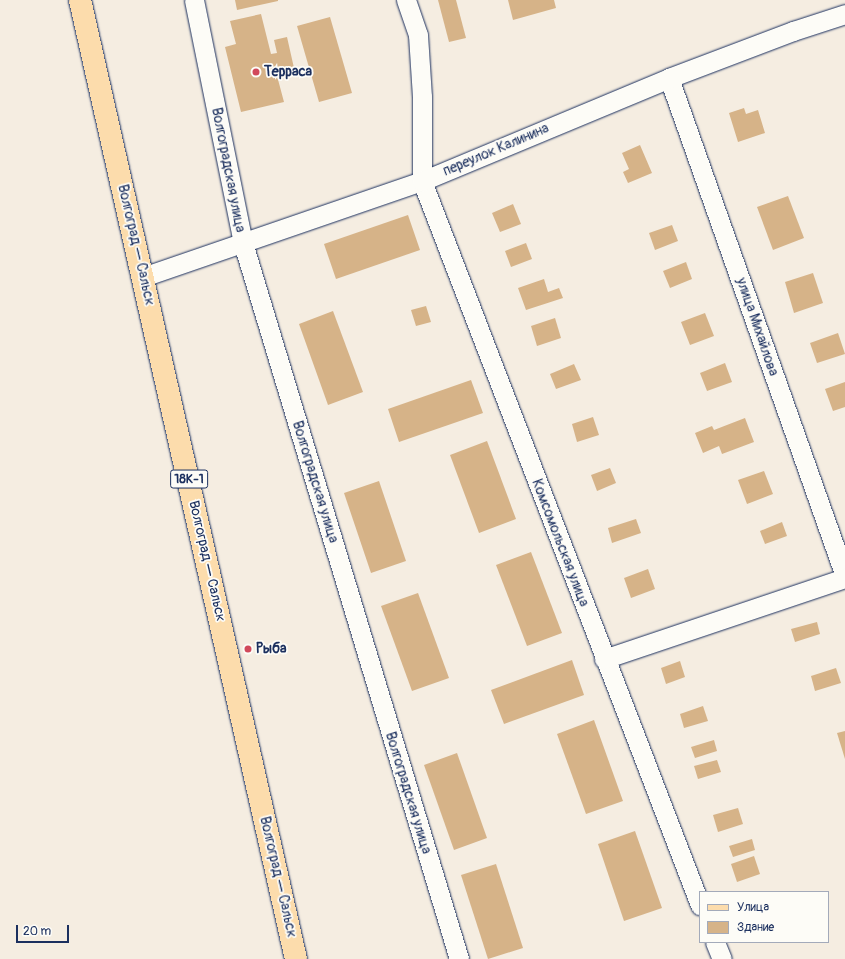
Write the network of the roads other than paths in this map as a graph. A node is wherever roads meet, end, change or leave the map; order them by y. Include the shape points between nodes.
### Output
1 (80, 0) edge
2 (194, 0) edge
3 (406, 0) edge
4 (845, 14) edge
5 (669, 78) junction
6 (422, 181) junction
7 (243, 243) junction
8 (143, 277) junction
9 (845, 577) edge
10 (604, 659) junction
11 (699, 902) edge
12 (715, 943) edge
13 (296, 959) edge
14 (459, 959) edge
15 (722, 959) edge

1 - 8 main road, Волгоград — Сальск / 18К-1
2 - 7 street, Волгоградская улица
3 - 6 street via 418,34 422,97
4 - 5 street, переулок Калинина
5 - 6 street, переулок Калинина
5 - 9 street, улица Михайлова
6 - 7 street, переулок Калинина
6 - 10 street, Комсомольская улица
7 - 8 street, переулок Калинина
7 - 14 street, Волгоградская улица
8 - 13 main road, Волгоград — Сальск / 18К-1
9 - 10 street
10 - 11 street, Комсомольская улица
12 - 15 street

